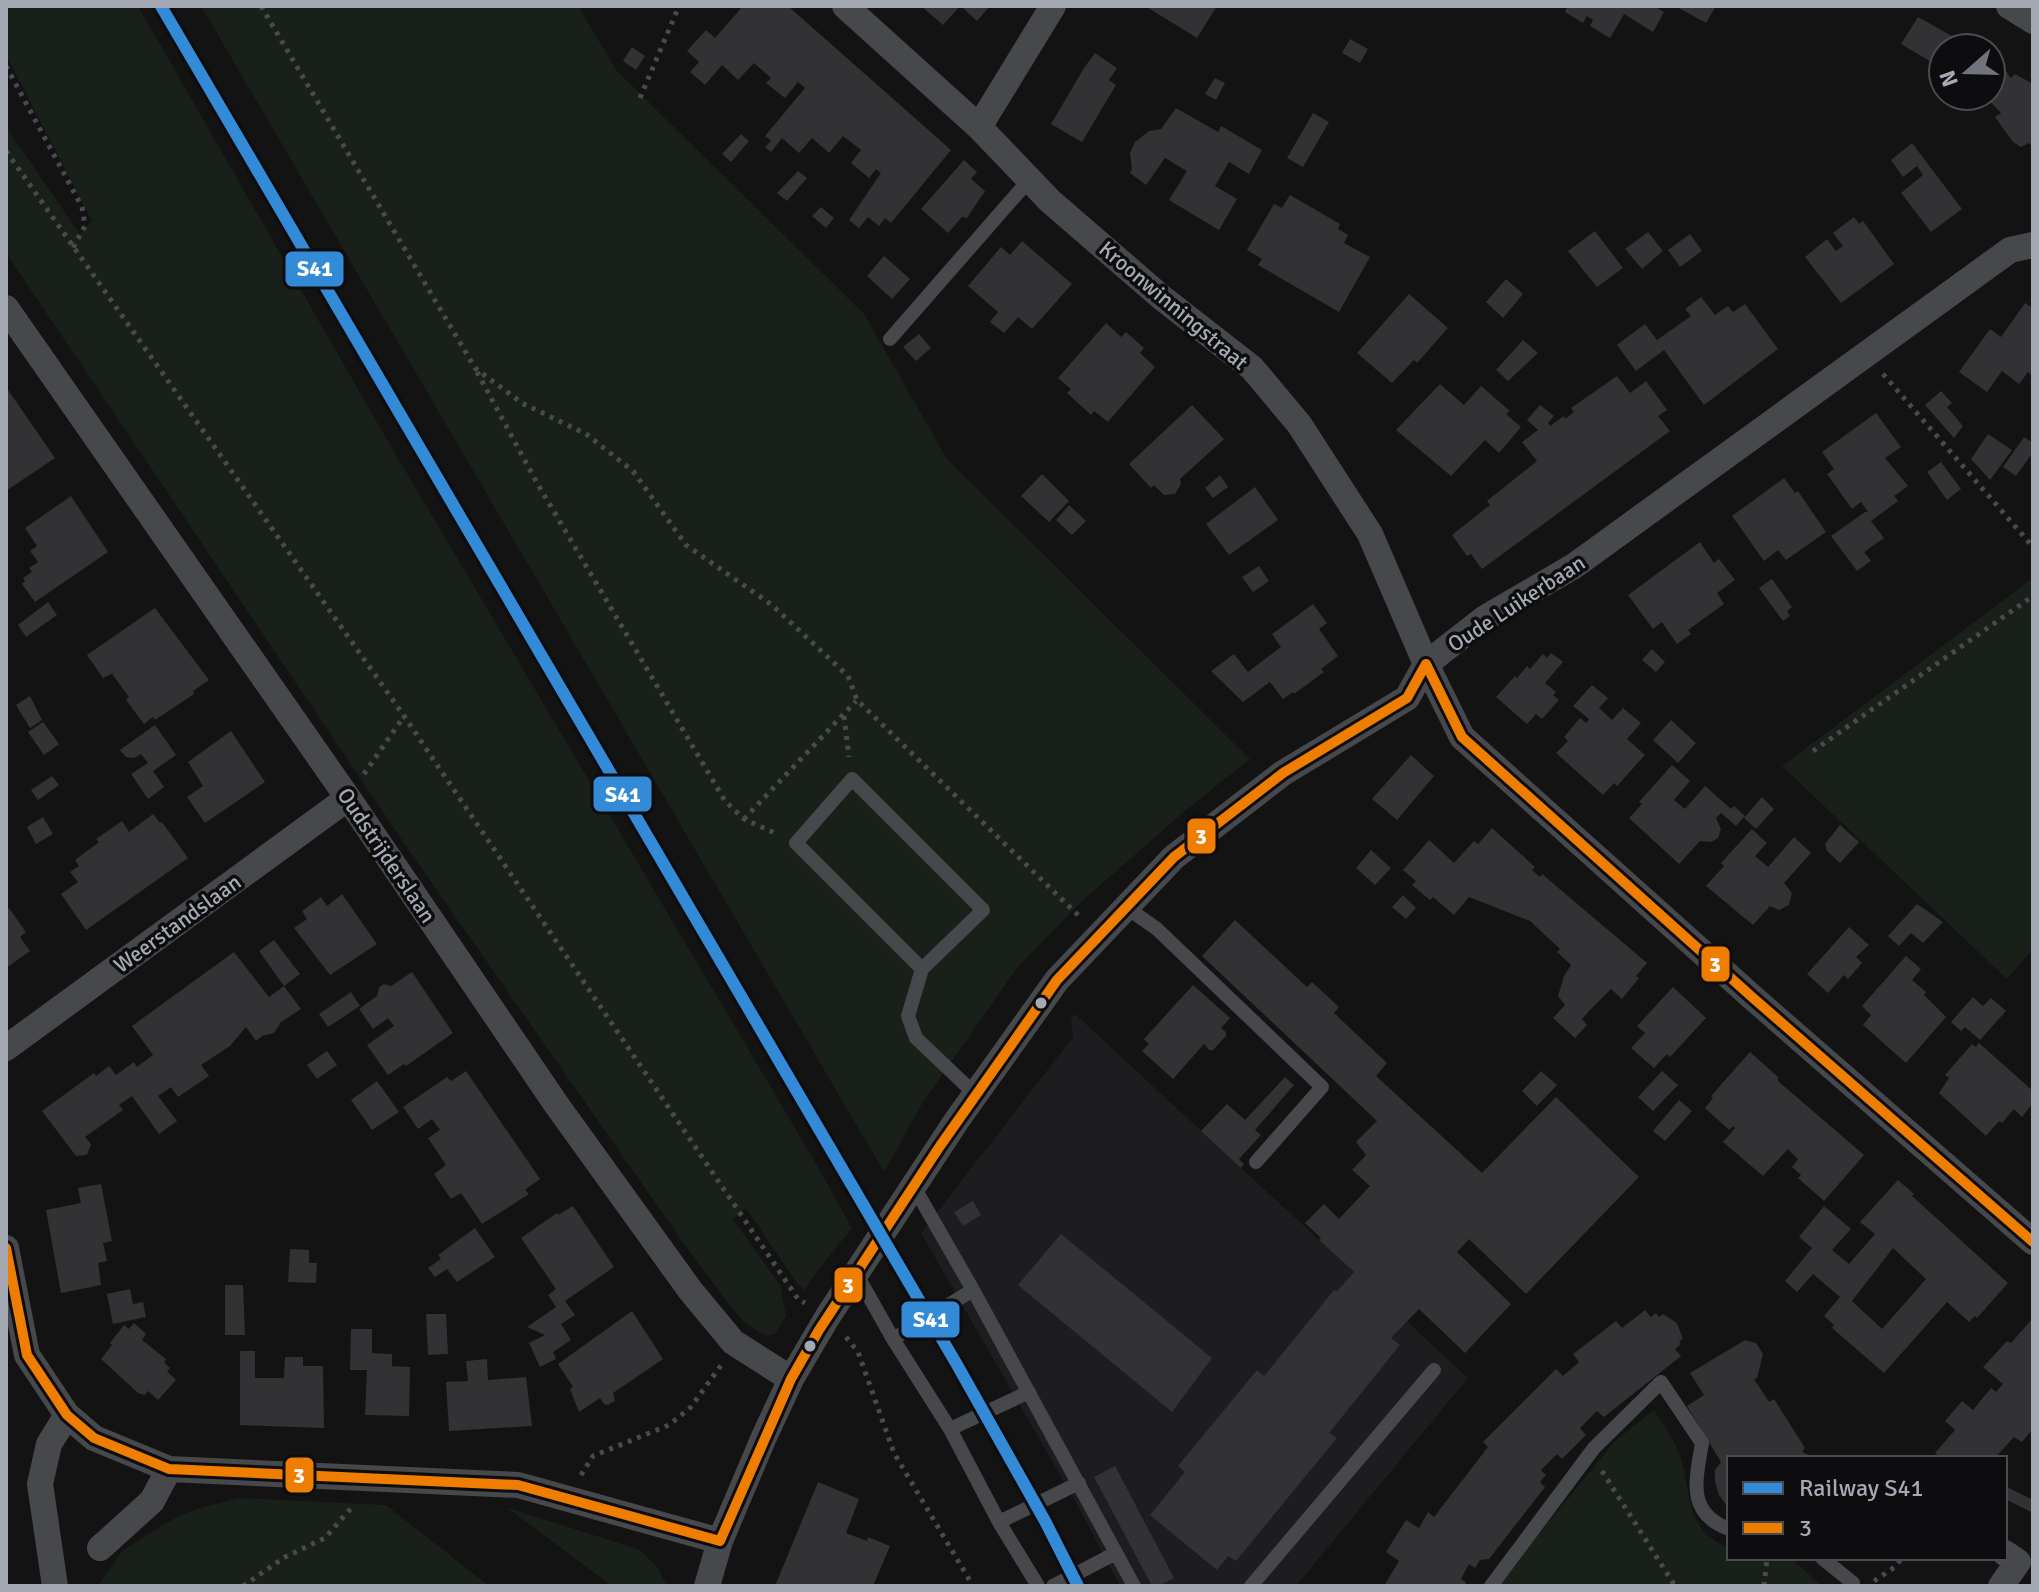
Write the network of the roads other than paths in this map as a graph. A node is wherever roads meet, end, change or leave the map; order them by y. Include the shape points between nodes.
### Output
1 (845, 6) edge
2 (1053, 6) edge
3 (2009, 6) edge
4 (2033, 21) edge
5 (979, 127) junction
6 (1030, 179) junction
7 (2033, 245) edge
8 (6, 308) edge
9 (890, 339) dead end
10 (1426, 664) junction
11 (348, 798) junction
12 (1126, 907) junction
13 (922, 969) junction
14 (6, 1048) edge
15 (975, 1094) junction
16 (1256, 1162) dead end
17 (914, 1187) junction
18 (2033, 1242) edge
19 (6, 1248) edge
20 (857, 1275) junction
21 (973, 1290) junction
22 (893, 1339) junction
23 (1434, 1370) dead end
24 (791, 1379) junction
25 (1029, 1392) junction
26 (67, 1415) junction
27 (950, 1429) junction
28 (169, 1469) junction
29 (1079, 1483) junction
30 (999, 1522) junction
31 (1727, 1528) edge
32 (720, 1541) junction
33 (100, 1548) dead end
34 (1116, 1553) junction
35 (2007, 1554) edge
36 (1824, 1560) edge
37 (1852, 1584) edge
38 (55, 1586) edge
39 (707, 1586) edge
40 (1038, 1586) edge
41 (1053, 1586) edge
42 (1134, 1586) edge
43 (1251, 1586) edge
44 (1491, 1586) edge
45 (2001, 1586) edge

1 - 5 street, Kroonwinningstraat
2 - 5 street
3 - 4 street
5 - 6 street, Kroonwinningstraat
6 - 9 lane
6 - 10 street, Kroonwinningstraat via 1161,297 1252,368 1299,424 1370,534
7 - 10 street, Oude Luikerbaan via 2010,250 1574,566 1485,618
8 - 11 street, Oudstrijderslaan
10 - 12 street, Oude Luikerbaan via 1407,698 1283,773 1174,857
10 - 18 street, Kroonwinningstraat via 1462,737
11 - 14 street, Weerstandslaan
11 - 24 street, Oudstrijderslaan via 690,1290 733,1342
12 - 15 street, Oude Luikerbaan via 1057,980
12 - 16 lane via 1157,929 1322,1087
13 - 13 lane via 796,843 852,779 983,910
13 - 15 lane via 908,1016 916,1038
15 - 17 street, Oude Luikerbaan
17 - 20 street, Oude Luikerbaan
17 - 21 lane
19 - 26 street via 27,1355
20 - 22 lane
20 - 24 street, Oude Luikerbaan
21 - 22 lane
21 - 25 lane
22 - 27 lane
23 - 43 lane
24 - 32 street, Oude Luikerbaan
25 - 27 lane
25 - 29 lane
26 - 28 street via 94,1438
26 - 38 street via 49,1444 40,1484
27 - 30 lane
28 - 32 street via 518,1485
28 - 33 street via 152,1501
29 - 30 lane
29 - 34 lane
30 - 40 lane
31 - 44 lane via 1705,1516 1698,1502 1702,1443 1661,1382 1594,1448
32 - 39 street, Oude Luikerbaan
34 - 41 lane
34 - 42 lane
35 - 45 street via 2018,1562
36 - 37 lane

